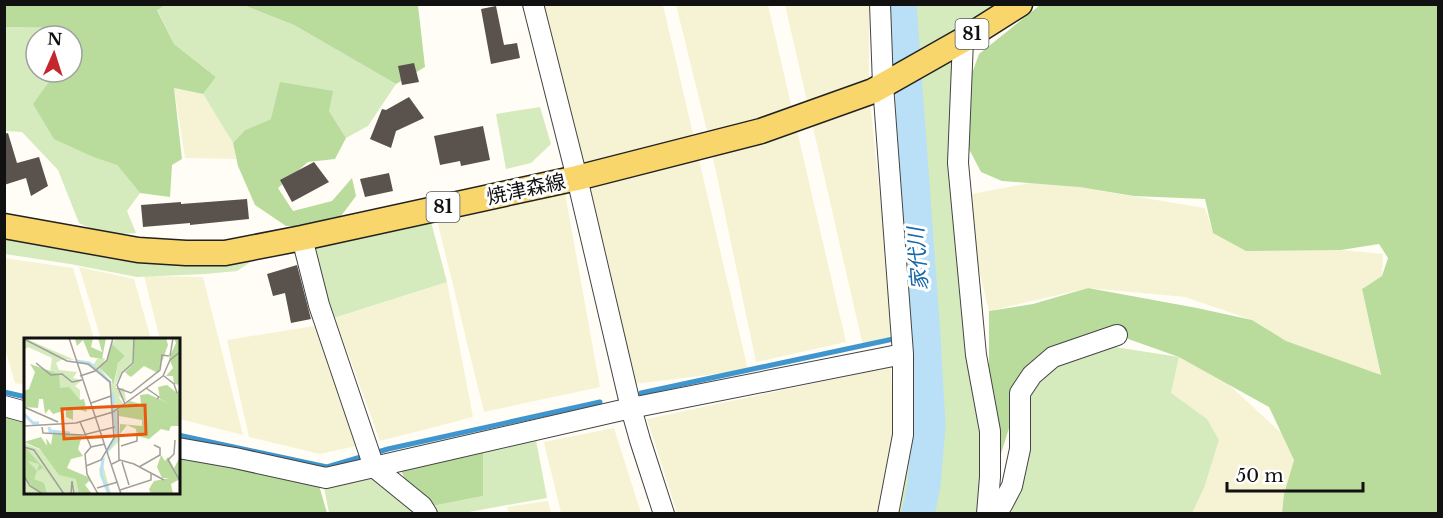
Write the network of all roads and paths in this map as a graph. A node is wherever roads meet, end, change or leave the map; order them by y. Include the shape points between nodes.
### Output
1 (533, 4) edge
2 (880, 4) edge
3 (1020, 4) edge
4 (963, 40) junction
5 (878, 88) junction
6 (577, 178) junction
7 (4, 226) edge
8 (302, 238) junction
9 (1117, 335) dead end
10 (903, 343) junction
11 (4, 406) edge
12 (631, 408) junction
13 (24, 411) edge
14 (180, 448) edge
15 (374, 464) junction
16 (427, 513) edge
17 (664, 513) edge
18 (888, 513) edge
19 (988, 513) edge

1 - 6 street
2 - 5 street
3 - 4 main road, 焼津森線 / 81
4 - 5 main road, 焼津森線 / 81
4 - 19 street via 958,163 976,355 990,431
5 - 6 main road, 焼津森線 / 81 via 761,131
5 - 10 street
6 - 8 main road, 焼津森線 / 81
6 - 12 street
7 - 8 main road, 焼津森線 / 81 via 138,250 186,253 225,253
8 - 15 street via 319,305
9 - 19 street via 1053,357 1032,375 1020,393 1020,449 1012,486 1002,504
10 - 12 street
10 - 18 street via 903,435
11 - 13 street
12 - 15 street
12 - 17 street
14 - 15 street via 326,478
15 - 16 street

